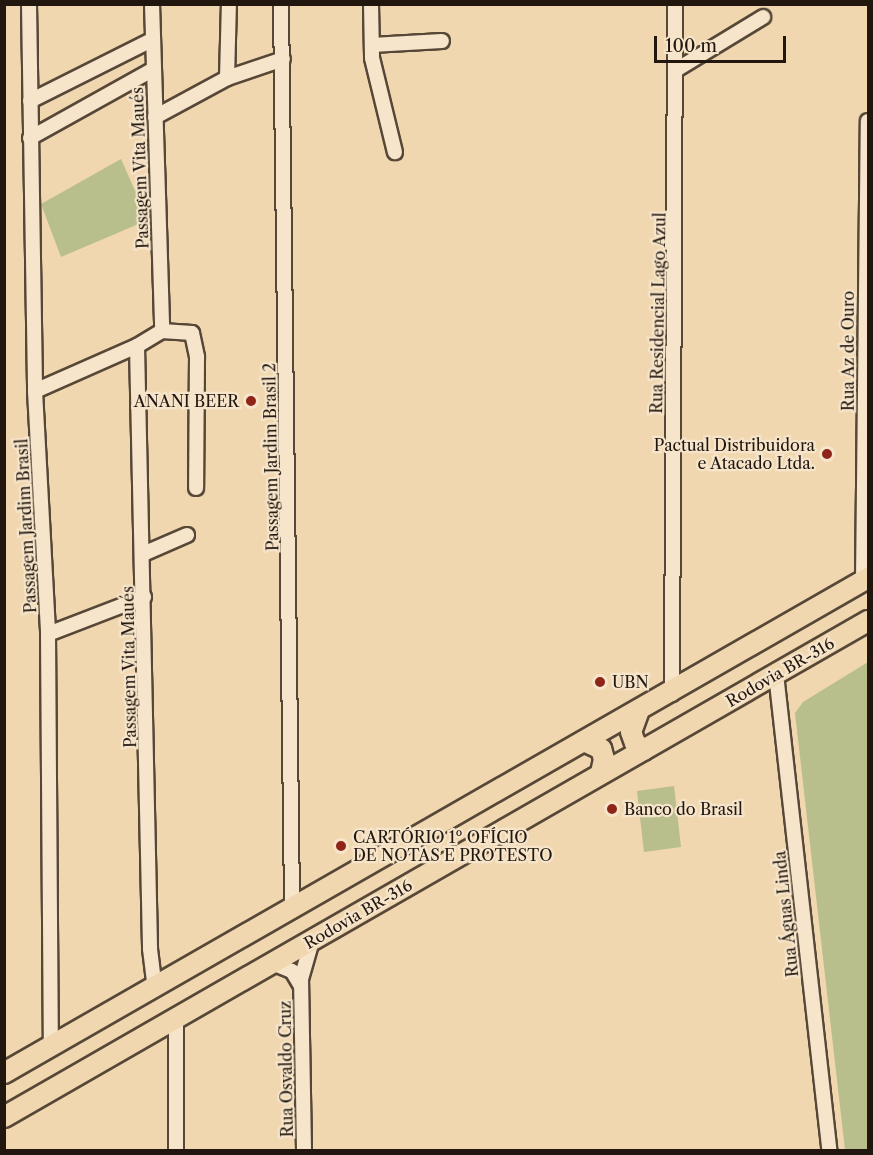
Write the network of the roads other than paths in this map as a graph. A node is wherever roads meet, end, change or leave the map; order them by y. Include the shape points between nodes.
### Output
1 (29, 4) edge
2 (152, 4) edge
3 (229, 4) edge
4 (281, 4) edge
5 (371, 4) edge
6 (675, 4) edge
7 (763, 17) dead end
8 (152, 40) junction
9 (442, 41) dead end
10 (372, 45) junction
11 (283, 59) junction
12 (154, 69) junction
13 (676, 70) junction
14 (227, 78) junction
15 (30, 101) junction
16 (155, 117) junction
17 (868, 121) edge
18 (30, 138) junction
19 (395, 152) dead end
20 (162, 331) junction
21 (138, 353) junction
22 (35, 391) junction
23 (196, 488) dead end
24 (187, 535) dead end
25 (143, 554) junction
26 (866, 579) edge
27 (144, 597) junction
28 (868, 621) edge
29 (48, 634) junction
30 (776, 674) junction
31 (672, 694) junction
32 (638, 713) junction
33 (586, 742) junction
34 (644, 750) junction
35 (601, 772) junction
36 (292, 909) junction
37 (312, 941) junction
38 (272, 963) junction
39 (301, 986) junction
40 (155, 987) junction
41 (176, 1019) junction
42 (157, 1030) junction
43 (176, 1043) junction
44 (51, 1046) junction
45 (4, 1073) edge
46 (4, 1117) edge
47 (176, 1150) edge
48 (304, 1150) edge
49 (829, 1150) edge

1 - 15 street, Passagem Jardim Brasil
2 - 8 street, Passagem Vita Maués
3 - 14 street
4 - 11 street, Passagem Jardim Brasil 2
5 - 10 street
6 - 13 street, Rua Residencial Lago Azul
7 - 13 street
8 - 12 street, Passagem Vita Maués
8 - 15 street
9 - 10 street
10 - 19 street via 377,87
11 - 14 street
11 - 36 street, Passagem Jardim Brasil 2
12 - 16 street, Passagem Vita Maués
12 - 18 street
13 - 31 street, Rua Residencial Lago Azul
14 - 16 street
15 - 18 street, Passagem Jardim Brasil
16 - 20 street, Passagem Vita Maués
17 - 26 street, Rua Az de Ouro
18 - 22 street, Passagem Jardim Brasil
20 - 21 street
20 - 23 street via 188,331 196,343
21 - 22 street
21 - 25 street, Passagem Vita Maués
22 - 29 street, Passagem Jardim Brasil
24 - 25 street
25 - 27 street, Passagem Vita Maués
26 - 31 highway
27 - 29 street
27 - 40 street, Passagem Vita Maués via 150,949
28 - 30 highway, Rodovia BR-316
29 - 44 street, Passagem Jardim Brasil
30 - 34 highway, Rodovia BR-316
30 - 49 street, Rua Águas Linda
31 - 32 highway
32 - 33 highway
32 - 34 highway via 631,732 635,743
33 - 35 highway via 601,749
33 - 36 highway
34 - 35 highway, Rodovia BR-316
35 - 37 highway, Rodovia BR-316
36 - 40 highway
37 - 38 highway, Rodovia BR-316
37 - 39 street, Rua Osvaldo Cruz
38 - 39 street, Rua Osvaldo Cruz via 292,970
38 - 41 highway, Rodovia BR-316
39 - 48 street, Rua Osvaldo Cruz
40 - 44 highway
41 - 42 highway, Rodovia BR-316
41 - 43 street
42 - 43 street
42 - 46 highway, Rodovia BR-316
43 - 47 street
44 - 45 highway

